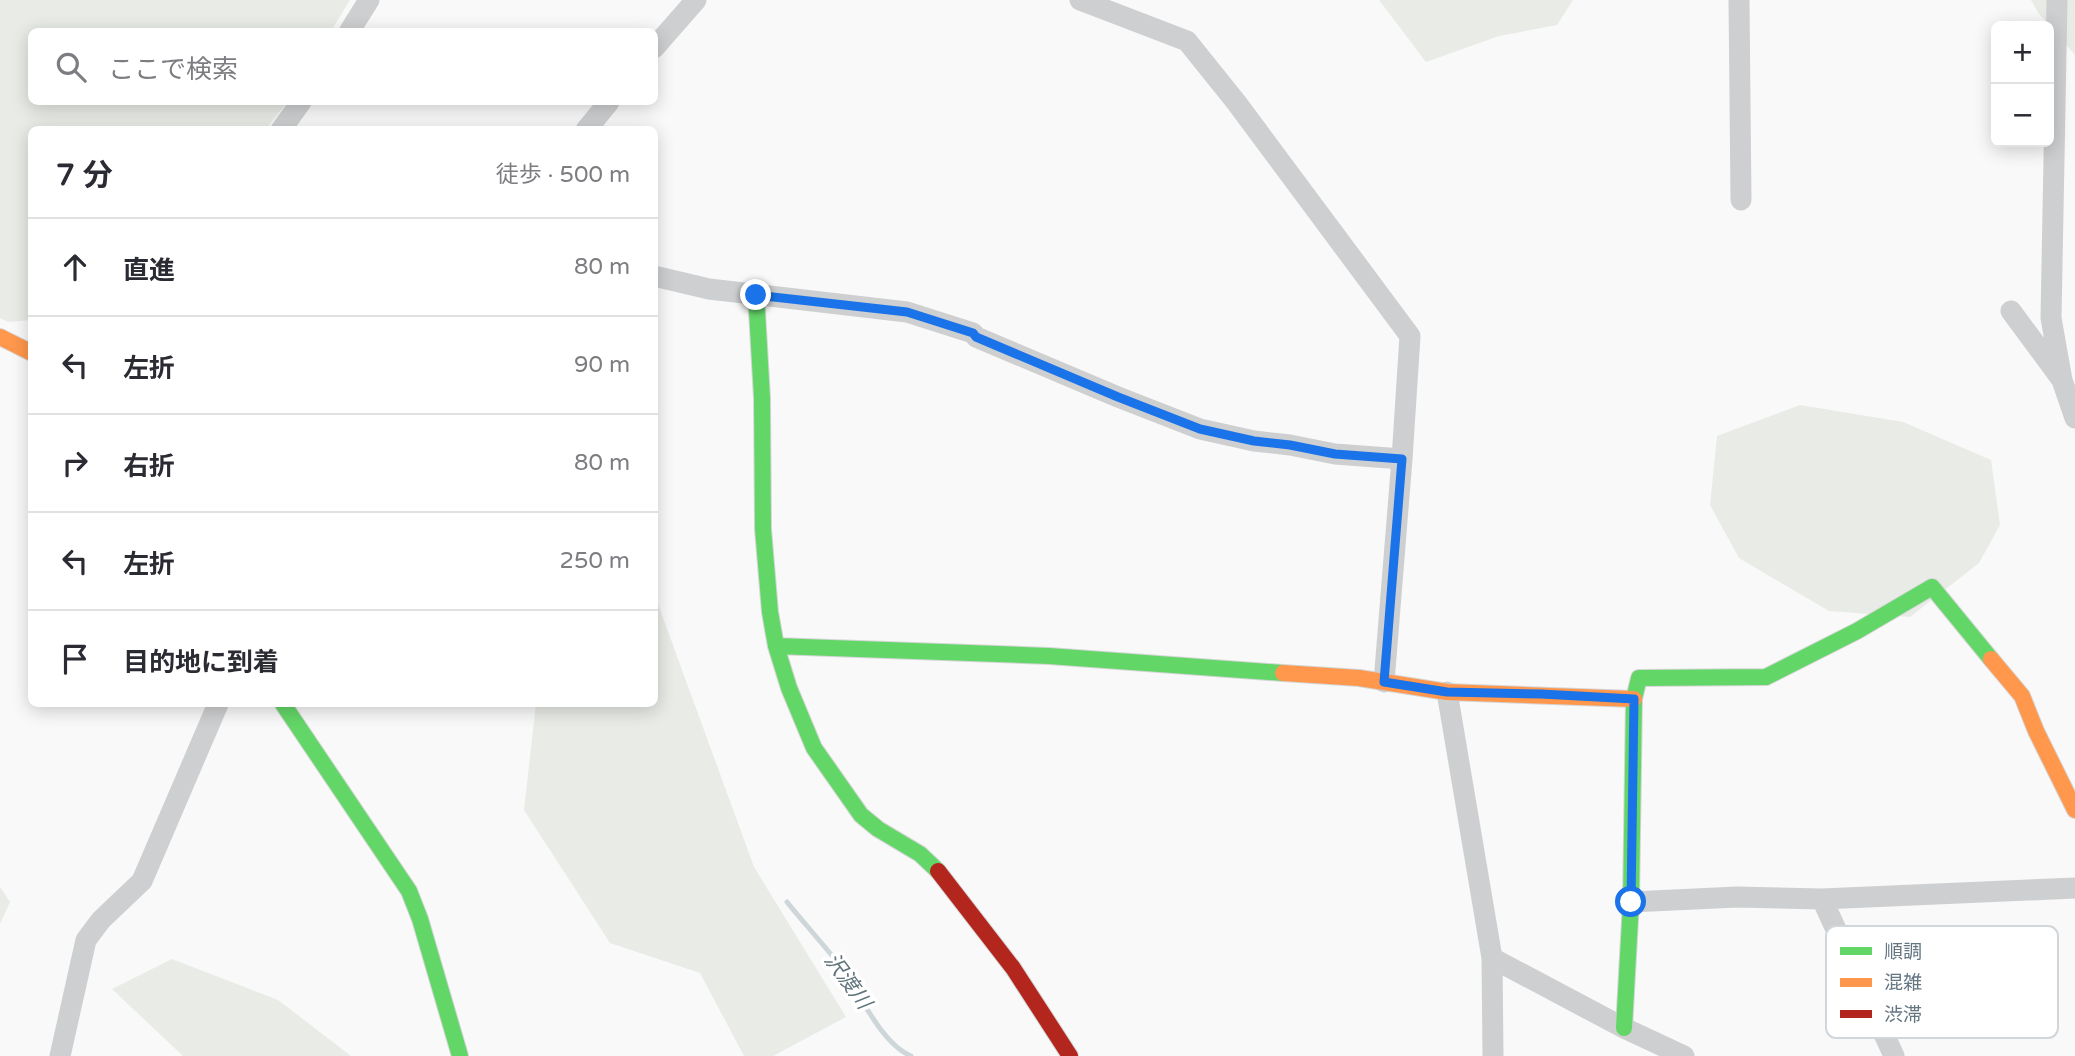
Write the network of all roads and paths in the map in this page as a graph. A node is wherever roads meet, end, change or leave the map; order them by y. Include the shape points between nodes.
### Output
1 (369, 0) edge
2 (695, 0) edge
3 (1080, 0) edge
4 (1738, 0) edge
5 (2057, 0) edge
6 (352, 28) edge
7 (658, 43) edge
8 (299, 105) edge
9 (607, 105) edge
10 (284, 126) edge
11 (589, 126) edge
12 (1741, 200) dead end
13 (658, 277) edge
14 (756, 295) junction
15 (2011, 311) dead end
16 (0, 337) edge
17 (28, 351) edge
18 (2062, 380) junction
19 (2075, 418) edge
20 (1402, 459) junction
21 (776, 646) junction
22 (1384, 682) junction
23 (1447, 692) junction
24 (1634, 699) junction
25 (217, 707) edge
26 (285, 707) edge
27 (2075, 810) edge
28 (2075, 888) edge
29 (1822, 900) junction
30 (1631, 902) junction
31 (1834, 926) edge
32 (1492, 958) junction
33 (1624, 1028) junction
34 (1886, 1038) edge
35 (60, 1056) edge
36 (460, 1056) edge
37 (1070, 1056) edge
38 (1493, 1056) edge
39 (1684, 1056) edge
40 (1894, 1056) edge

1 - 6 street
2 - 7 street
3 - 20 street via 1187,41 1410,336
4 - 12 street
5 - 18 street via 2051,318
8 - 10 street
9 - 11 street
13 - 14 street
14 - 20 street via 907,312 973,333 1200,429 1335,454
14 - 21 street via 763,529
15 - 18 street
16 - 17 street
18 - 19 street
20 - 22 street
21 - 22 street via 1049,656 1264,669
21 - 37 street via 814,748 861,815 937,870 1013,968
22 - 23 street
23 - 24 street
23 - 32 street
24 - 27 street via 1639,678 1766,677 1932,587 2022,696
24 - 30 street
25 - 35 street via 142,881 86,940
26 - 36 street via 409,891
28 - 29 street
29 - 30 street via 1737,897
29 - 31 street
30 - 33 street
32 - 33 street
32 - 38 street
33 - 39 street
34 - 40 street

